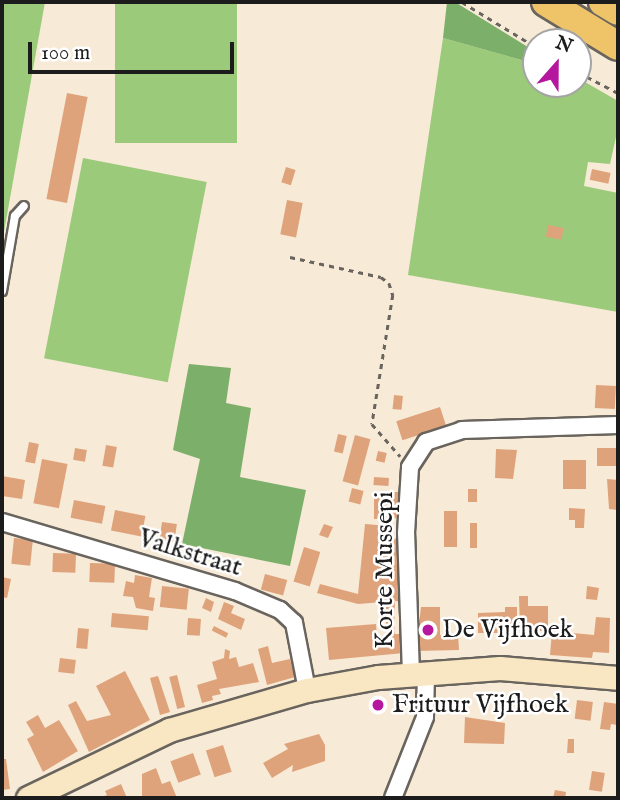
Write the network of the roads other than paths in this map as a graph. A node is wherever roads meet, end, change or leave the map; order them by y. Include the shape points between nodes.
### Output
1 (546, 2) edge
2 (603, 2) edge
3 (618, 11) edge
4 (618, 46) edge
5 (24, 206) dead end
6 (2, 290) edge
7 (618, 425) edge
8 (2, 522) edge
9 (419, 673) junction
10 (618, 678) edge
11 (307, 690) junction
12 (28, 798) edge
13 (393, 798) edge

1 - 4 highway
2 - 3 highway
5 - 6 lane via 15,216
7 - 9 street, Korte Mussepi via 450,432 426,442 410,467 406,533
8 - 11 street, Valkstraat via 235,591 280,610 294,623
9 - 10 main road via 500,668
9 - 11 main road
9 - 13 street, Korte Mussepi via 425,717
11 - 12 main road via 169,730

